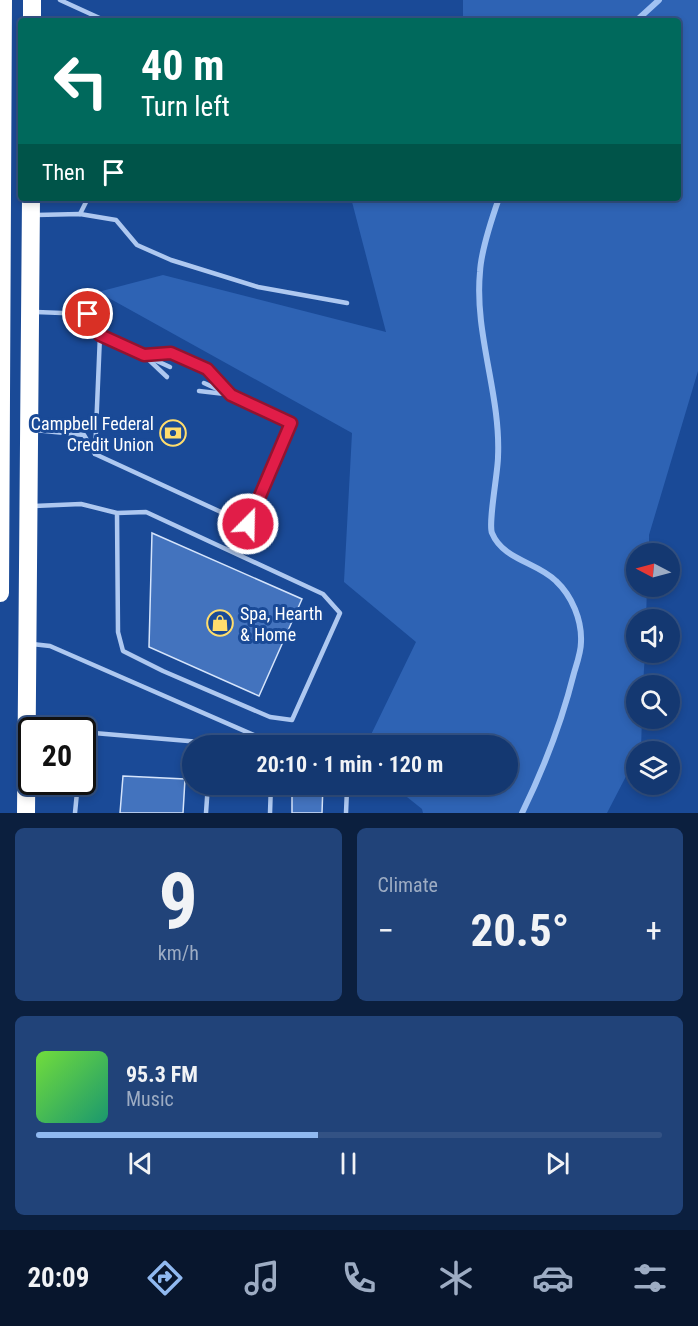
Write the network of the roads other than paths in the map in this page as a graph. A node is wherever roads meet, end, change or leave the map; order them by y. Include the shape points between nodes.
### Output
1 (3, 0) edge
2 (32, 0) edge
3 (60, 0) edge
4 (32, 18) edge
5 (99, 18) edge
6 (1, 127) edge
7 (86, 201) edge
8 (31, 206) edge
9 (80, 214) junction
10 (1, 291) edge
11 (347, 303) dead end
12 (30, 312) junction
13 (100, 335) junction
14 (144, 355) junction
15 (170, 367) dead end
16 (167, 377) dead end
17 (1, 382) edge
18 (204, 382) dead end
19 (198, 391) dead end
20 (231, 395) junction
21 (29, 430) junction
22 (0, 435) edge
23 (95, 454) junction
24 (28, 506) junction
25 (117, 513) junction
26 (0, 594) edge
27 (28, 643) junction
28 (27, 717) edge
29 (96, 733) edge
30 (252, 735) edge
31 (182, 740) edge
32 (26, 795) edge
33 (77, 795) edge
34 (207, 795) edge
35 (271, 795) edge
36 (347, 795) edge
37 (26, 813) edge
38 (75, 813) edge
39 (206, 813) edge
40 (270, 813) edge
41 (346, 813) edge

1 - 6 highway
2 - 4 highway
3 - 5 lane
6 - 10 highway
7 - 9 lane
8 - 9 lane
8 - 12 highway
9 - 11 lane via 116,220 137,245 171,260 258,286
10 - 17 highway
12 - 13 lane via 88,314
12 - 21 highway
13 - 14 lane
13 - 23 lane
14 - 15 lane
14 - 16 lane
14 - 20 lane via 171,353 207,369
17 - 22 highway
18 - 20 lane
19 - 20 lane
20 - 23 lane via 291,423 248,524
21 - 23 lane via 84,435
21 - 24 highway
22 - 26 highway
24 - 25 lane via 81,504
24 - 27 highway
25 - 25 lane via 146,513 324,594 340,614 292,720 270,717 123,651 118,632
27 - 28 highway
27 - 30 lane via 50,646
29 - 31 lane
32 - 37 highway
33 - 38 lane
34 - 39 lane
35 - 40 lane
36 - 41 lane

